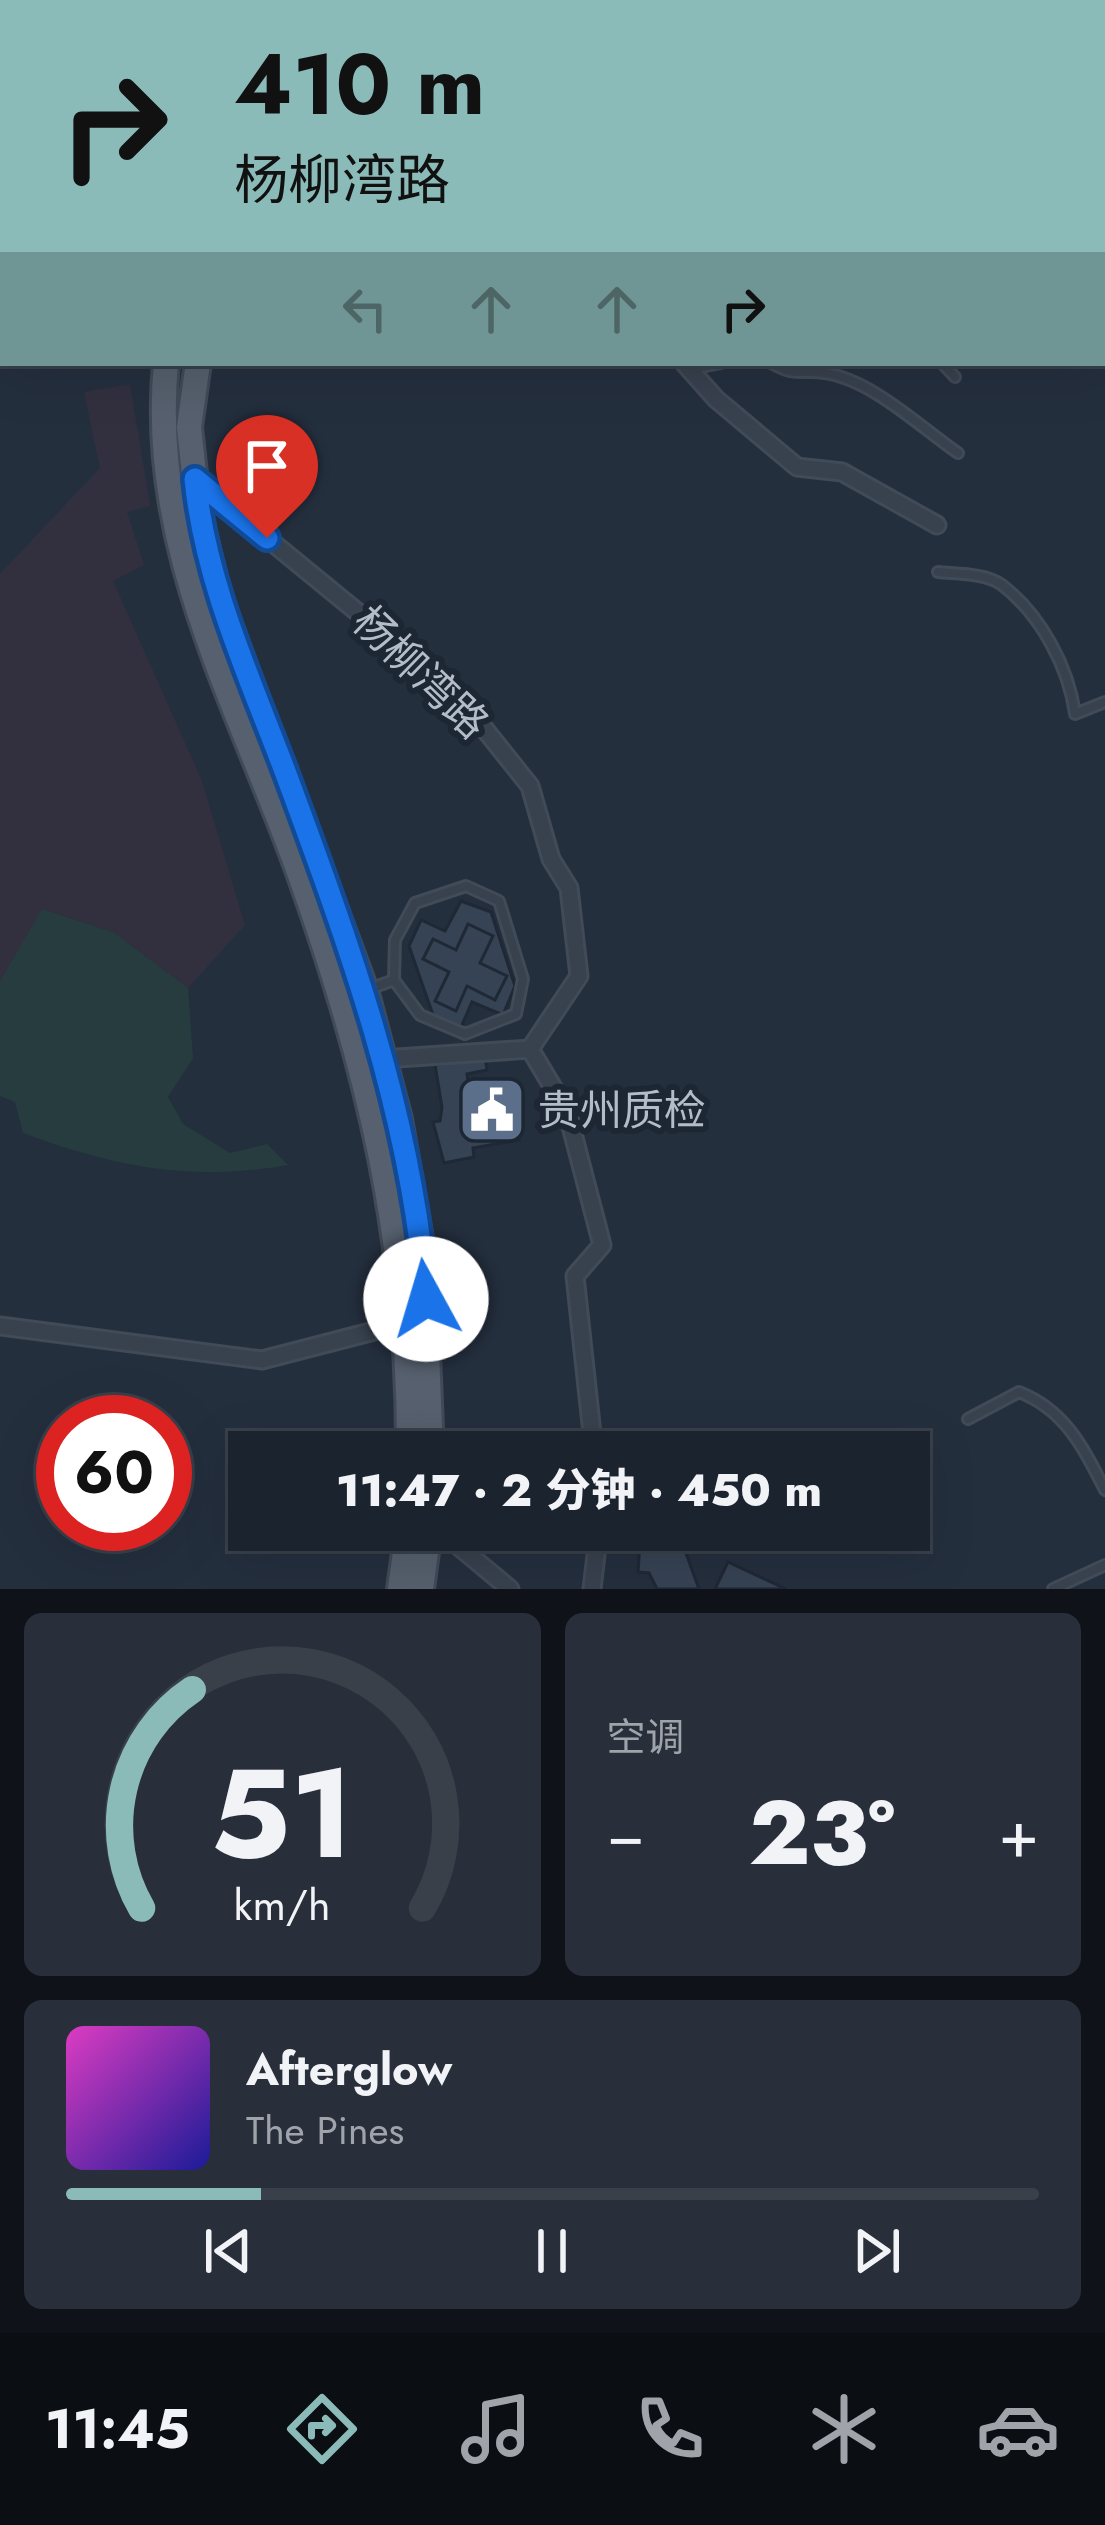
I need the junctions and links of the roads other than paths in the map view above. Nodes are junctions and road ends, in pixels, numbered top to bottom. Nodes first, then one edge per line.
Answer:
1 (166, 366) edge
2 (198, 366) edge
3 (686, 366) edge
4 (777, 366) edge
5 (800, 366) edge
6 (945, 366) edge
7 (795, 376) junction
8 (955, 377) dead end
9 (958, 452) dead end
10 (195, 479) junction
11 (937, 525) dead end
12 (938, 572) dead end
13 (1105, 702) edge
14 (394, 980) junction
15 (365, 990) junction
16 (530, 1049) junction
17 (382, 1059) junction
18 (405, 1323) junction
19 (0, 1326) edge
20 (968, 1419) dead end
21 (408, 1431) edge
22 (430, 1431) edge
23 (592, 1431) edge
24 (1105, 1490) edge
25 (405, 1551) edge
26 (426, 1551) edge
27 (464, 1551) edge
28 (597, 1551) edge
29 (1105, 1565) edge
30 (400, 1589) edge
31 (421, 1589) edge
32 (510, 1589) edge
33 (592, 1589) edge
34 (1052, 1589) edge

1 - 18 main road
2 - 10 main road
3 - 11 street
4 - 7 lane
5 - 7 lane
6 - 8 lane
7 - 9 lane
10 - 15 main road
10 - 16 street, 杨柳湾路
12 - 13 lane
14 - 14 lane
14 - 15 lane
15 - 17 main road
16 - 17 street
16 - 23 street
17 - 22 main road
18 - 19 street
18 - 21 main road
20 - 24 lane
25 - 30 main road
26 - 31 main road
27 - 32 street
28 - 33 street
29 - 34 lane

